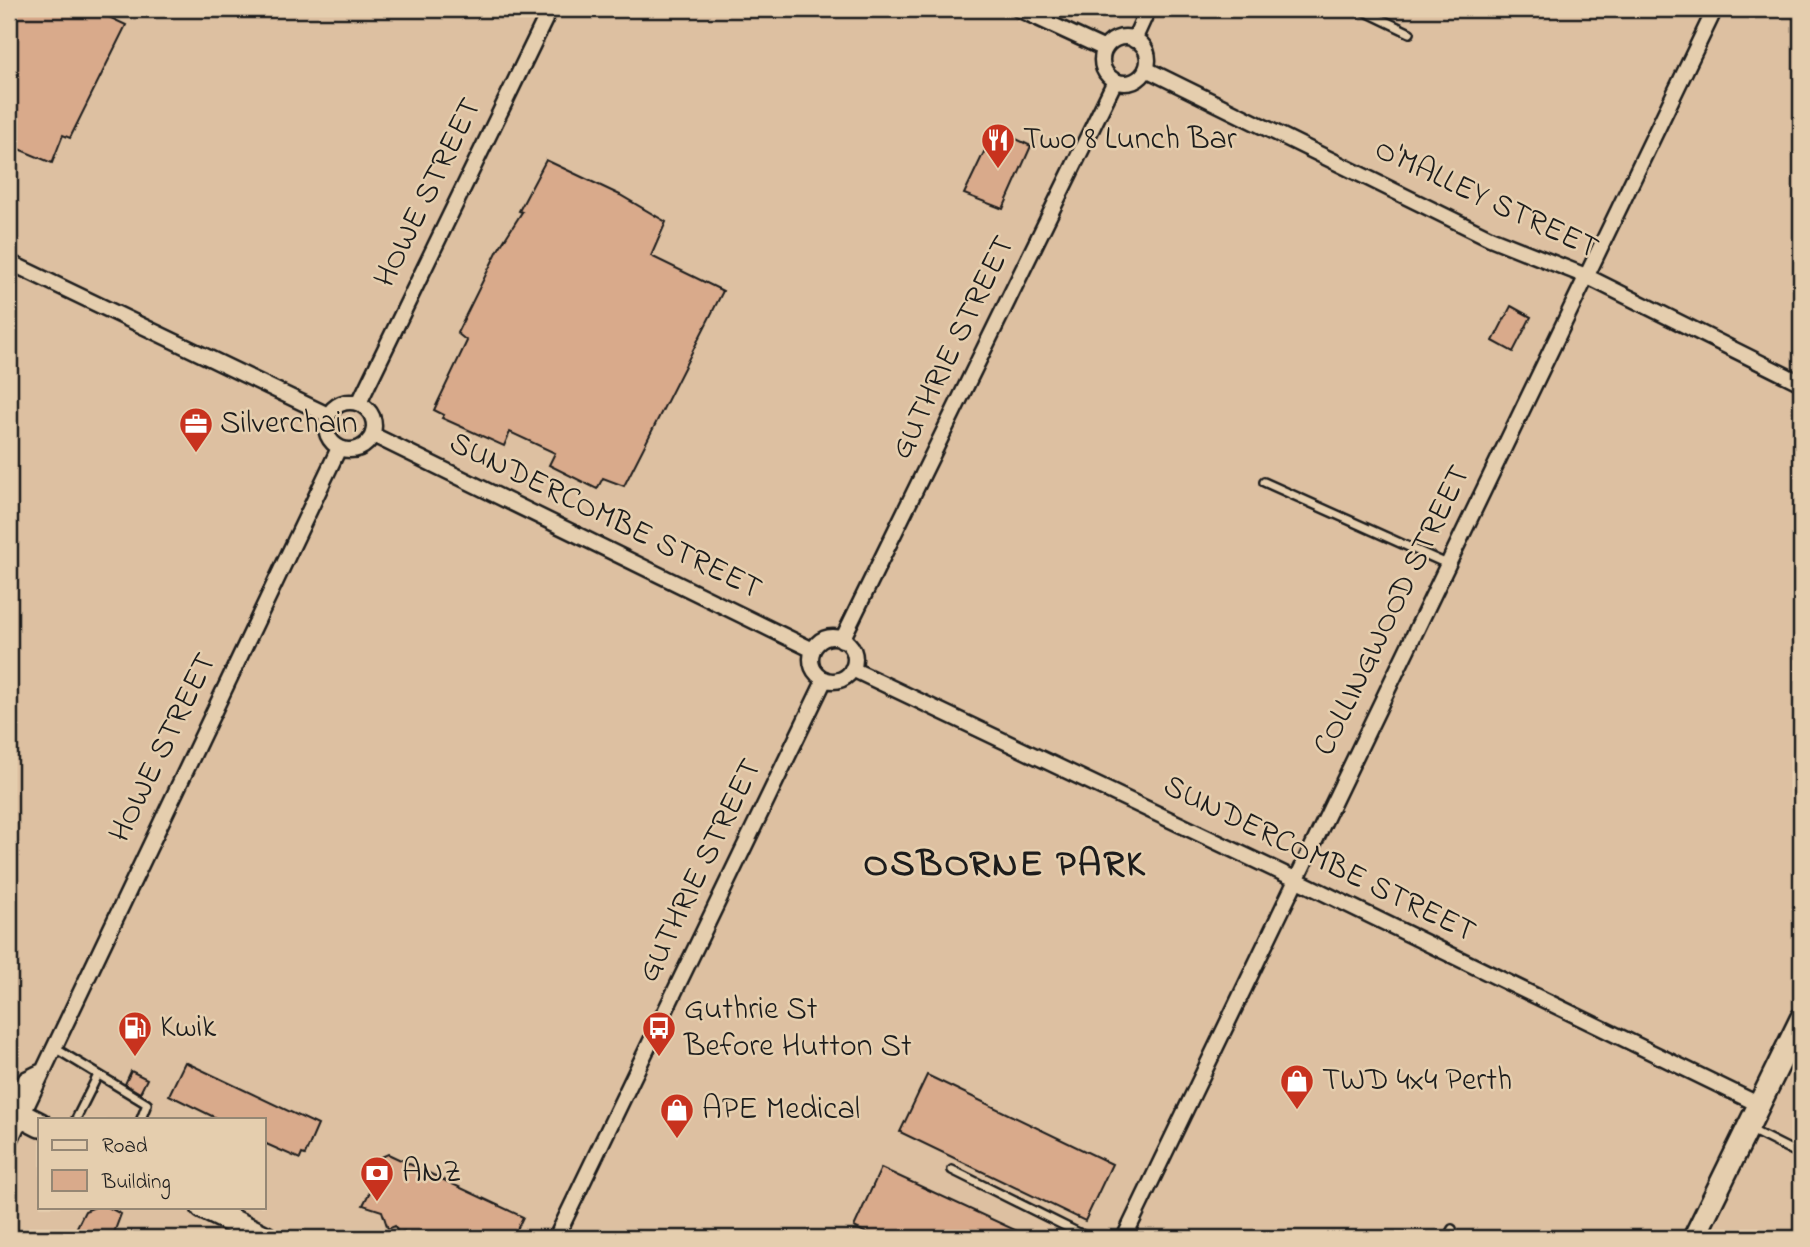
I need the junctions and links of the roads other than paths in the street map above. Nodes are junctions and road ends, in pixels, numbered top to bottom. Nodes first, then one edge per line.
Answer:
1 (550, 9) edge
2 (1018, 9) edge
3 (1148, 9) edge
4 (1360, 9) edge
5 (1715, 9) edge
6 (1410, 33) dead end
7 (1135, 40) junction
8 (1105, 49) junction
9 (1146, 69) junction
10 (1115, 80) junction
11 (9, 262) edge
12 (1586, 276) junction
13 (1801, 383) edge
14 (359, 402) junction
15 (328, 415) junction
16 (373, 435) junction
17 (339, 448) junction
18 (1264, 482) dead end
19 (1447, 564) junction
20 (842, 640) junction
21 (813, 650) junction
22 (852, 670) junction
23 (825, 679) junction
24 (1295, 878) junction
25 (1801, 1019) edge
26 (52, 1047) junction
27 (98, 1075) junction
28 (1760, 1105) junction
29 (18, 1114) edge
30 (76, 1118) edge
31 (141, 1118) edge
32 (1748, 1128) junction
33 (9, 1143) edge
34 (1801, 1156) edge
35 (952, 1170) dead end
36 (205, 1208) edge
37 (1452, 1229) dead end
38 (262, 1237) edge
39 (556, 1238) edge
40 (1089, 1238) edge
41 (1124, 1238) edge
42 (1447, 1238) edge
43 (1694, 1238) edge

1 - 14 street, HOWE STREET
2 - 8 street
3 - 7 street
4 - 6 lane
5 - 12 street, COLLINGWOOD STREET
7 - 8 street
7 - 9 street
8 - 10 street
9 - 10 street
9 - 12 street, O'MALLEY STREET
10 - 20 street, GUTHRIE STREET
11 - 15 street
12 - 13 street, O'MALLEY STREET
12 - 19 street, COLLINGWOOD STREET
14 - 15 street
14 - 16 street
15 - 17 street
16 - 17 street
16 - 21 street, SUNDERCOMBE STREET
17 - 26 street, HOWE STREET
18 - 19 lane
19 - 24 street, COLLINGWOOD STREET
20 - 21 street
20 - 22 street
21 - 23 street
22 - 23 street
22 - 24 street, SUNDERCOMBE STREET
23 - 39 street, GUTHRIE STREET
24 - 28 street, SUNDERCOMBE STREET
24 - 41 street, COLLINGWOOD STREET
25 - 28 main road
26 - 27 lane
26 - 29 street, HOWE STREET
27 - 30 lane
27 - 31 lane
28 - 32 main road
29 - 33 street, HOWE STREET
32 - 34 lane
32 - 43 main road
35 - 40 lane
36 - 38 main road
37 - 42 lane

